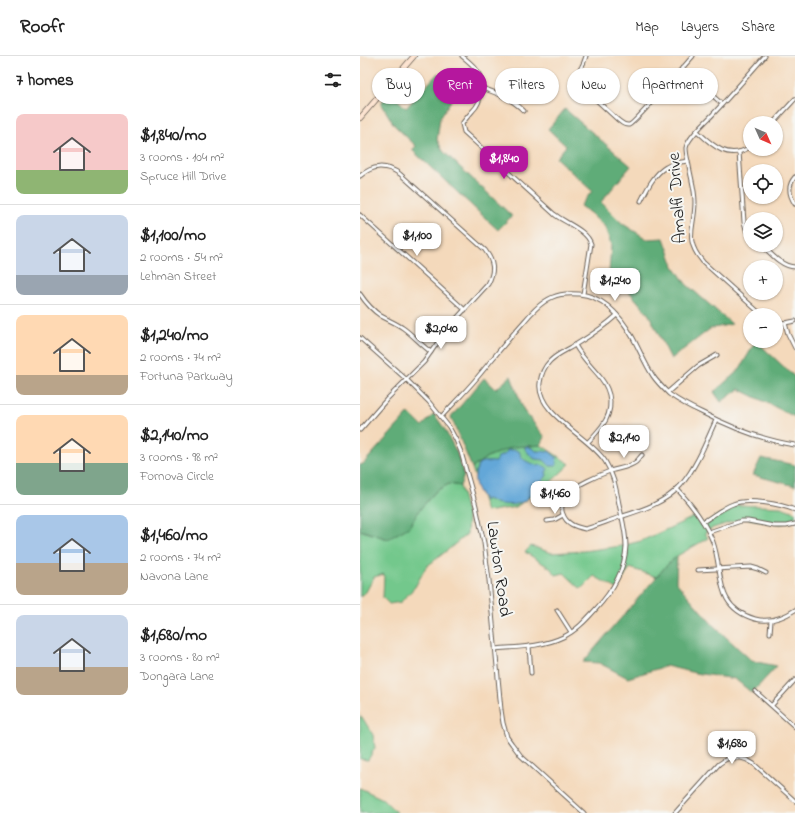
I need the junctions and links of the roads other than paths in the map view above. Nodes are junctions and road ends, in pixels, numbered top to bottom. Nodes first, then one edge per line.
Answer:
1 (414, 56) edge
2 (462, 56) edge
3 (586, 56) edge
4 (693, 56) edge
5 (765, 56) edge
6 (474, 68) edge
7 (682, 68) edge
8 (487, 90) edge
9 (795, 99) edge
10 (718, 100) edge
11 (478, 104) edge
12 (649, 104) edge
13 (722, 104) junction
14 (524, 111) dead end
15 (780, 116) edge
16 (360, 118) edge
17 (697, 131) junction
18 (743, 151) edge
19 (739, 152) junction
20 (688, 161) junction
21 (360, 176) edge
22 (795, 177) edge
23 (641, 201) dead end
24 (795, 204) edge
25 (743, 212) edge
26 (360, 216) edge
27 (770, 252) edge
28 (795, 268) edge
29 (360, 294) edge
30 (583, 294) junction
31 (754, 308) edge
32 (465, 310) junction
33 (617, 315) junction
34 (795, 321) edge
35 (785, 323) joint
36 (360, 338) edge
37 (575, 345) junction
38 (795, 348) edge
39 (431, 352) junction
40 (717, 355) dead end
41 (407, 380) junction
42 (668, 392) junction
43 (441, 417) junction
44 (716, 420) junction
45 (360, 430) edge
46 (588, 442) junction
47 (795, 445) edge
48 (642, 455) dead end
49 (611, 470) junction
50 (677, 489) junction
51 (795, 510) edge
52 (563, 515) junction
53 (622, 516) junction
54 (547, 521) dead end
55 (703, 522) junction
56 (795, 524) edge
57 (709, 532) junction
58 (718, 569) junction
59 (698, 570) dead end
60 (766, 573) dead end
61 (557, 610) dead end
62 (795, 610) edge
63 (770, 621) junction
64 (571, 632) junction
65 (770, 633) dead end
66 (529, 646) junction
67 (495, 649) junction
68 (531, 673) dead end
69 (795, 680) edge
70 (755, 691) dead end
71 (772, 705) junction
72 (795, 727) edge
73 (795, 801) edge
74 (584, 813) edge
75 (675, 813) edge

1 - 16 street
2 - 6 street
3 - 12 street
4 - 7 street
5 - 13 street, Amalfi Drive
8 - 14 street
9 - 15 street
10 - 13 street
11 - 30 street
13 - 17 street, Amalfi Drive
17 - 19 street
17 - 20 street, Amalfi Drive
18 - 19 street
19 - 25 street
20 - 23 street
20 - 31 street, Amalfi Drive
21 - 32 street
22 - 24 street
26 - 32 street
27 - 28 street
29 - 39 street
30 - 33 street
30 - 43 street
32 - 39 street
33 - 37 street
33 - 42 street
34 - 35 street
35 - 38 street
36 - 41 street, Lawton Road
37 - 46 street
37 - 46 street
39 - 41 street
40 - 42 street
41 - 43 street, Lawton Road
41 - 45 street
42 - 44 street
43 - 67 street, Lawton Road
44 - 47 street
44 - 50 street
46 - 49 street
48 - 49 street
49 - 52 street
49 - 53 street
50 - 53 street
50 - 55 street
51 - 55 street
52 - 53 street
52 - 54 street
53 - 64 street
55 - 57 street
56 - 57 street
57 - 58 street
58 - 59 street
58 - 60 street
58 - 63 street
61 - 64 street
62 - 63 street
63 - 65 street
64 - 66 street
66 - 67 street
66 - 68 street
67 - 74 street, Lawton Road
69 - 71 street
70 - 71 street
71 - 72 street
73 - 75 street

